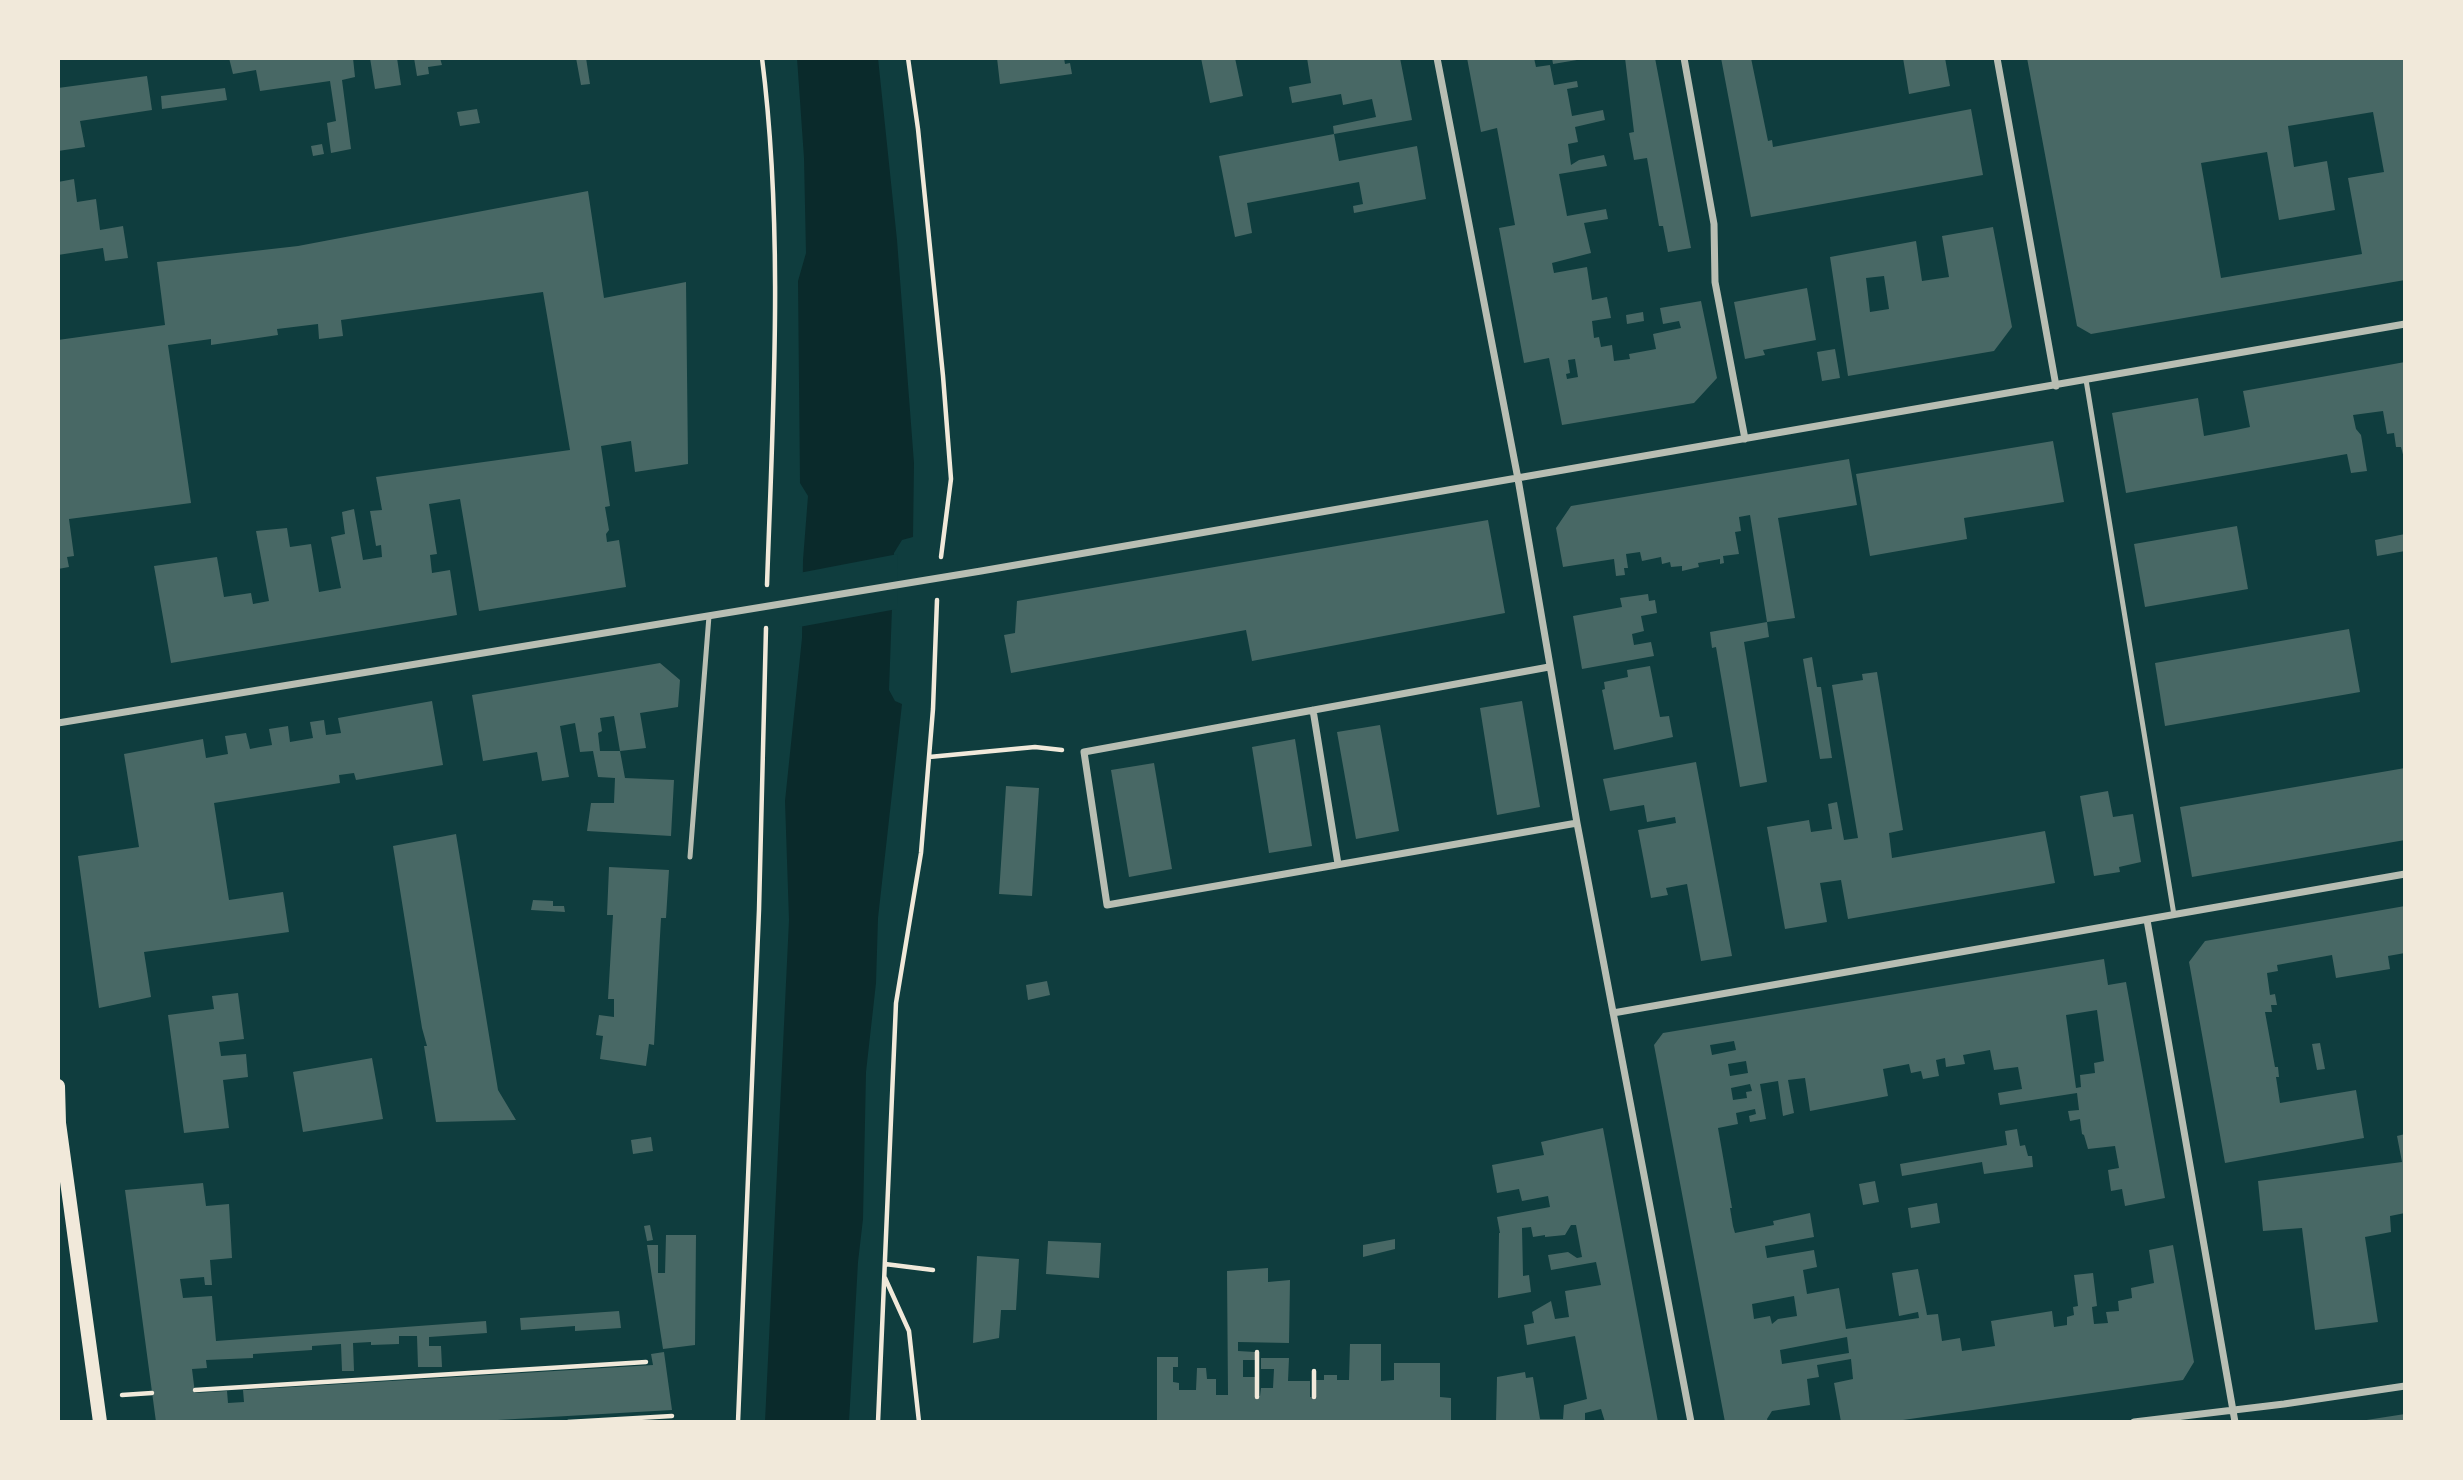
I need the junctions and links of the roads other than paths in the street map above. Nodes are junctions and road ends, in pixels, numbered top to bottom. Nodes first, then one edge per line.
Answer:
1 (1437, 58) edge
2 (1684, 58) edge
3 (1997, 58) edge
4 (2405, 324) edge
5 (2086, 380) junction
6 (2056, 386) junction
7 (1745, 439) junction
8 (1518, 479) junction
9 (709, 615) junction
10 (1549, 667) junction
11 (1313, 710) junction
12 (58, 723) edge
13 (1577, 822) junction
14 (690, 857) dead end
15 (1338, 864) junction
16 (2405, 874) edge
17 (2174, 915) junction
18 (2147, 920) junction
19 (1613, 1013) junction
20 (58, 1086) edge
21 (58, 1121) edge
22 (2405, 1386) edge
23 (2233, 1410) junction
24 (100, 1422) edge
25 (1691, 1422) edge
26 (2134, 1422) edge
27 (2235, 1422) edge

1 - 8 street
2 - 7 street
3 - 6 street
4 - 5 street
5 - 6 street
5 - 17 lane
6 - 7 street
7 - 8 street
8 - 9 street
8 - 10 street
9 - 12 street
9 - 14 lane
10 - 11 street
10 - 13 street
11 - 15 street
11 - 15 street
13 - 15 street
13 - 19 street
16 - 17 street
17 - 18 street
18 - 19 street
18 - 23 street
19 - 25 street
20 - 21 main road
21 - 24 main road
22 - 23 street
23 - 26 street
23 - 27 street

